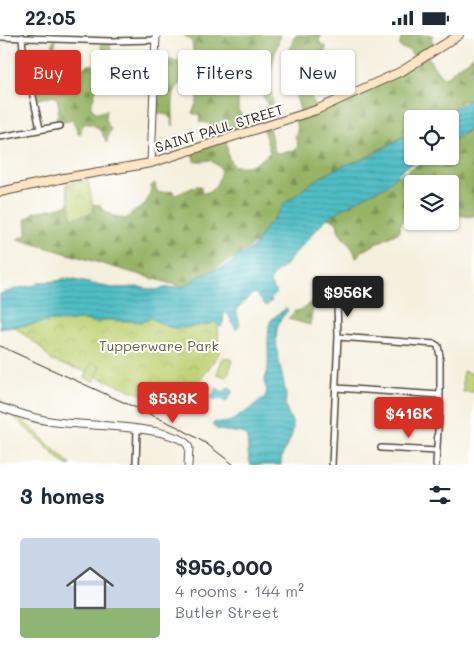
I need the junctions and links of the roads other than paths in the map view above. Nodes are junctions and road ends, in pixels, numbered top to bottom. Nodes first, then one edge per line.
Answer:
1 (459, 35) edge
2 (0, 37) edge
3 (22, 37) junction
4 (156, 37) edge
5 (60, 125) dead end
6 (40, 129) junction
7 (0, 137) edge
8 (151, 163) junction
9 (0, 192) edge
10 (338, 300) dead end
11 (338, 337) junction
12 (336, 388) junction
13 (440, 395) junction
14 (0, 407) edge
15 (137, 429) junction
16 (381, 448) dead end
17 (436, 451) junction
18 (136, 465) edge
19 (188, 465) edge
20 (332, 465) edge
21 (436, 465) edge

1 - 8 main road, SAINT PAUL STREET
2 - 3 street
3 - 4 street
3 - 6 street
4 - 8 street
5 - 6 street
6 - 7 street
8 - 9 main road, SAINT PAUL STREET
10 - 11 street
11 - 12 street
11 - 13 street
12 - 13 street
12 - 20 street
13 - 17 street
14 - 15 street
15 - 18 street
15 - 19 street
16 - 17 street
17 - 21 street

